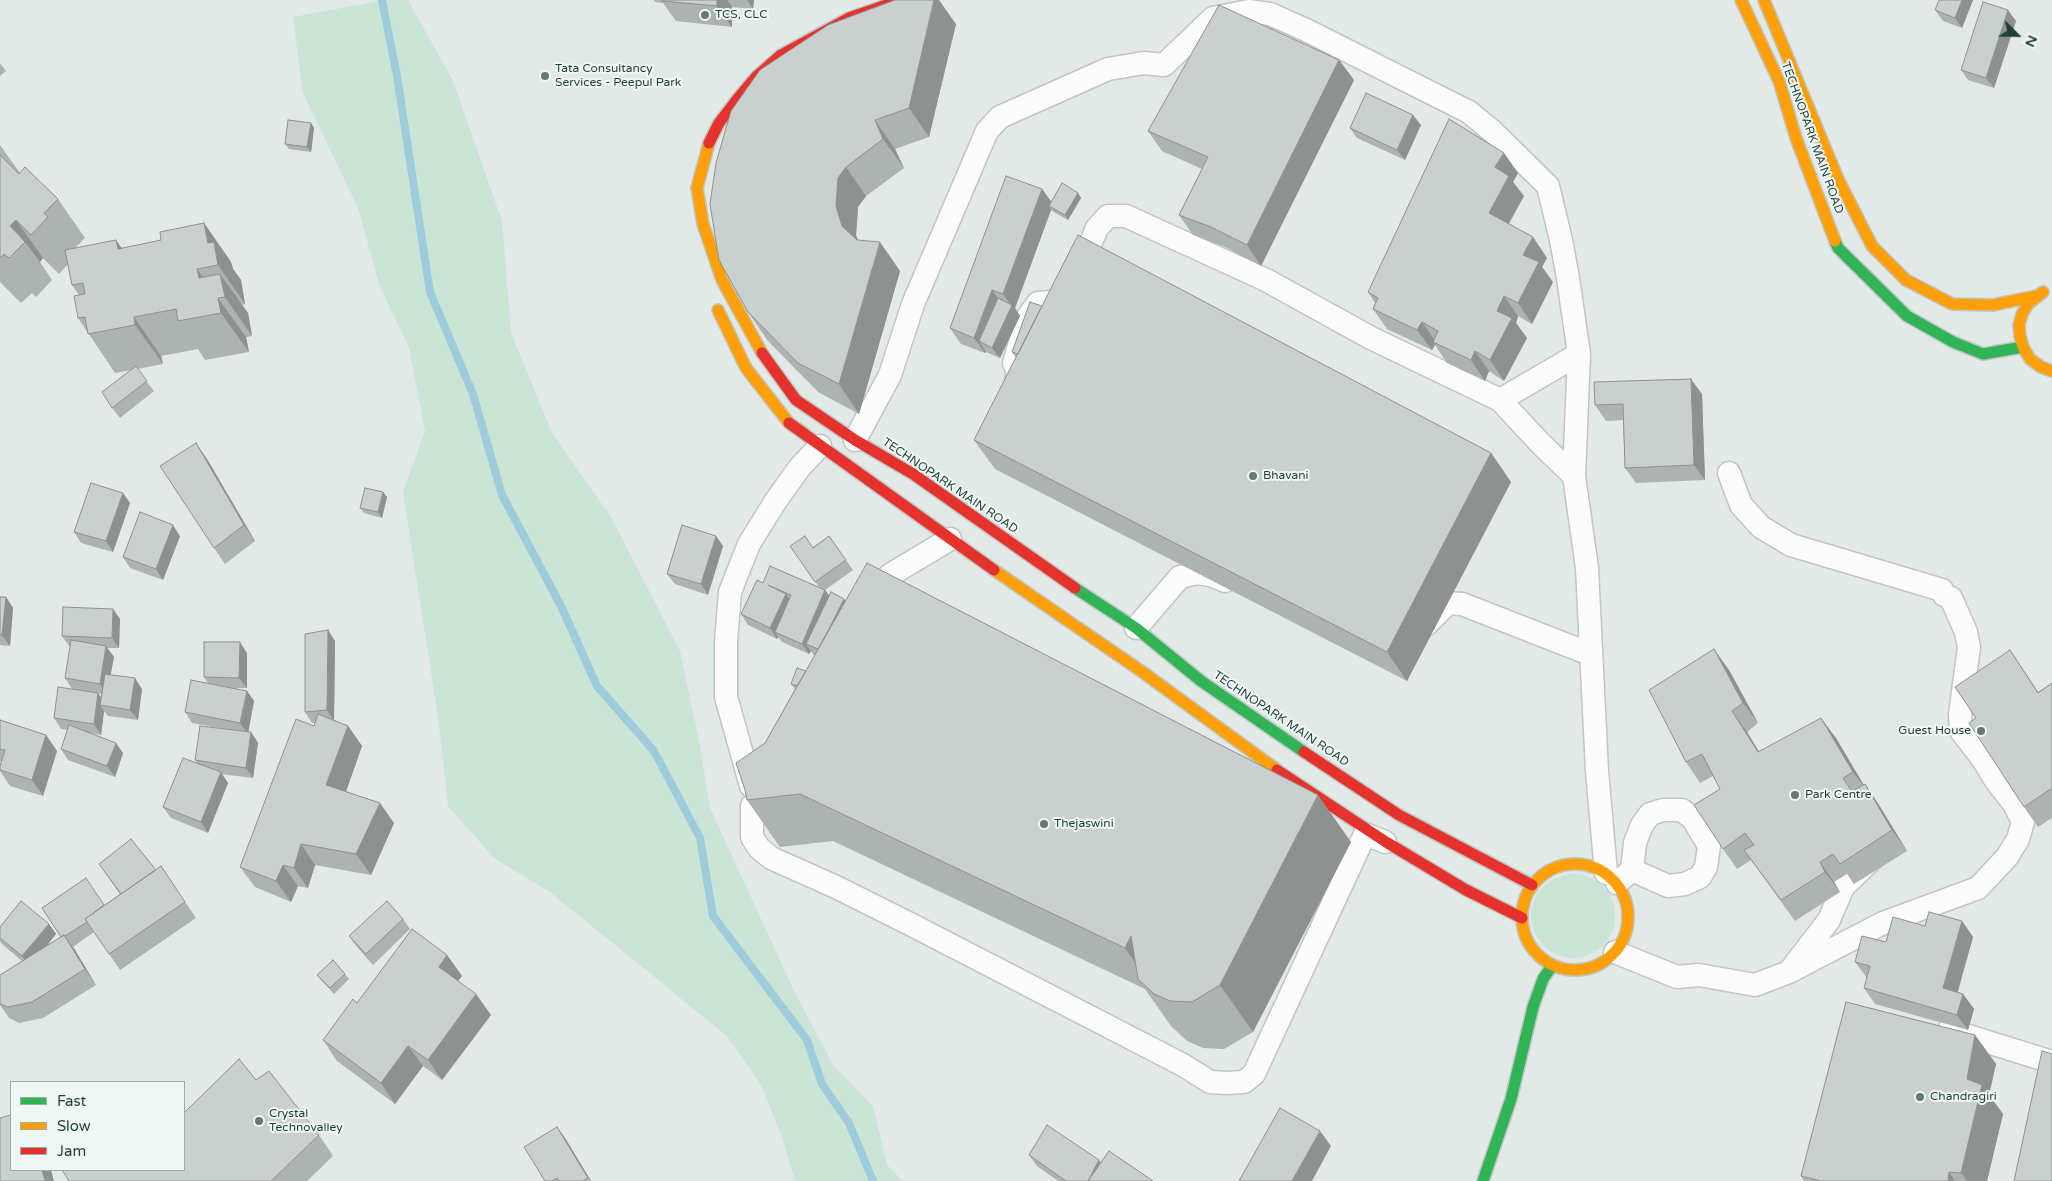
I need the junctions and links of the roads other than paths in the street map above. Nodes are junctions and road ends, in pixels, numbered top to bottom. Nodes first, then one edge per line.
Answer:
1 (901, 0) edge
2 (1741, 0) edge
3 (1764, 0) edge
4 (784, 40) dead end
5 (740, 78) dead end
6 (2052, 291) edge
7 (2036, 296) junction
8 (714, 302) dead end
9 (2023, 347) junction
10 (1578, 354) junction
11 (2052, 371) edge
12 (1500, 400) junction
13 (1013, 402) edge
14 (790, 423) junction
15 (855, 440) junction
16 (820, 446) junction
17 (1729, 473) dead end
18 (1574, 476) junction
19 (950, 539) junction
20 (1248, 591) edge
21 (1028, 592) junction
22 (868, 618) edge
23 (1136, 628) junction
24 (1416, 645) dead end
25 (1590, 654) junction
26 (771, 783) edge
27 (752, 806) junction
28 (1386, 842) junction
29 (1881, 851) edge
30 (1618, 875) junction
31 (1532, 885) junction
32 (1522, 918) junction
33 (1615, 952) junction
34 (1552, 966) junction
35 (1789, 972) junction
36 (1930, 1024) edge
37 (2052, 1062) edge
38 (1483, 1181) edge

1 - 15 street, TECHNOPARK MAIN ROAD
2 - 9 street, TECHNOPARK MAIN ROAD
3 - 7 street, TECHNOPARK MAIN ROAD
4 - 5 street
6 - 7 street, TECHNOPARK MAIN ROAD
7 - 9 street
8 - 14 street
9 - 11 street
10 - 12 street
10 - 15 street
10 - 18 street
12 - 13 street
12 - 18 street
14 - 16 street
14 - 21 street
15 - 23 street, TECHNOPARK MAIN ROAD
16 - 19 street
16 - 27 street
17 - 35 street
18 - 25 street
19 - 21 street
19 - 22 street
20 - 23 street
21 - 28 street
23 - 31 street, TECHNOPARK MAIN ROAD
24 - 25 street
25 - 30 street
26 - 27 street
27 - 28 street
28 - 32 street
29 - 35 street
30 - 31 street
30 - 33 street
31 - 32 street
32 - 34 street
33 - 34 street
33 - 35 street
34 - 38 street
36 - 37 street

